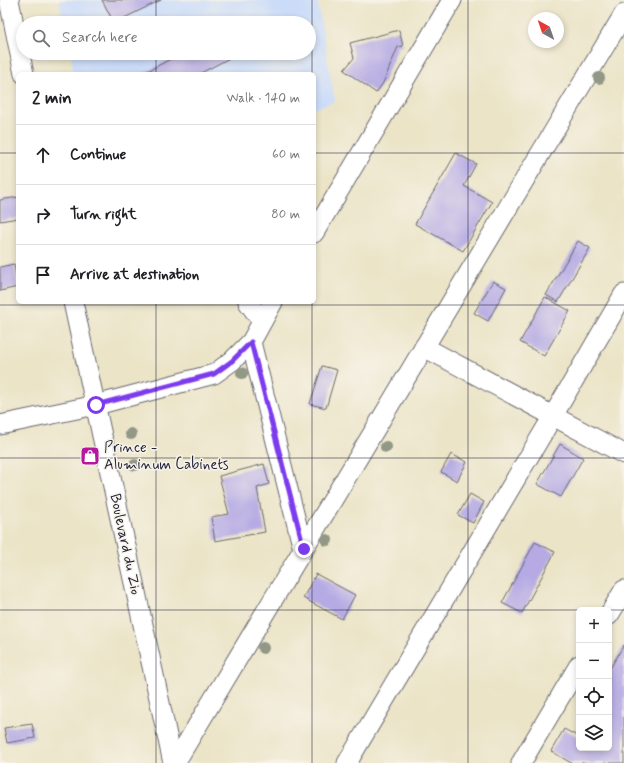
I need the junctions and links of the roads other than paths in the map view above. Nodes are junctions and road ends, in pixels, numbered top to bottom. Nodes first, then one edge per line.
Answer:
1 (9, 0) edge
2 (452, 0) edge
3 (624, 14) edge
4 (16, 35) edge
5 (21, 60) edge
6 (24, 72) edge
7 (316, 230) edge
8 (624, 294) edge
9 (73, 304) edge
10 (249, 304) edge
11 (272, 304) edge
12 (262, 321) junction
13 (251, 342) junction
14 (424, 347) junction
15 (96, 405) junction
16 (553, 416) junction
17 (0, 425) edge
18 (624, 454) edge
19 (304, 549) junction
20 (624, 590) edge
21 (612, 610) edge
22 (576, 670) edge
23 (174, 763) edge
24 (347, 763) edge
25 (521, 763) edge

1 - 4 street
2 - 7 street
3 - 14 street
5 - 6 street
8 - 16 street
9 - 15 street, Boulevard du Zio
10 - 12 street
11 - 12 street
12 - 13 street
13 - 15 street
13 - 19 street
14 - 16 street
14 - 19 street
15 - 17 street
15 - 23 street, Boulevard du Zio
16 - 18 street
16 - 24 street
19 - 23 street
20 - 21 street
22 - 25 street

